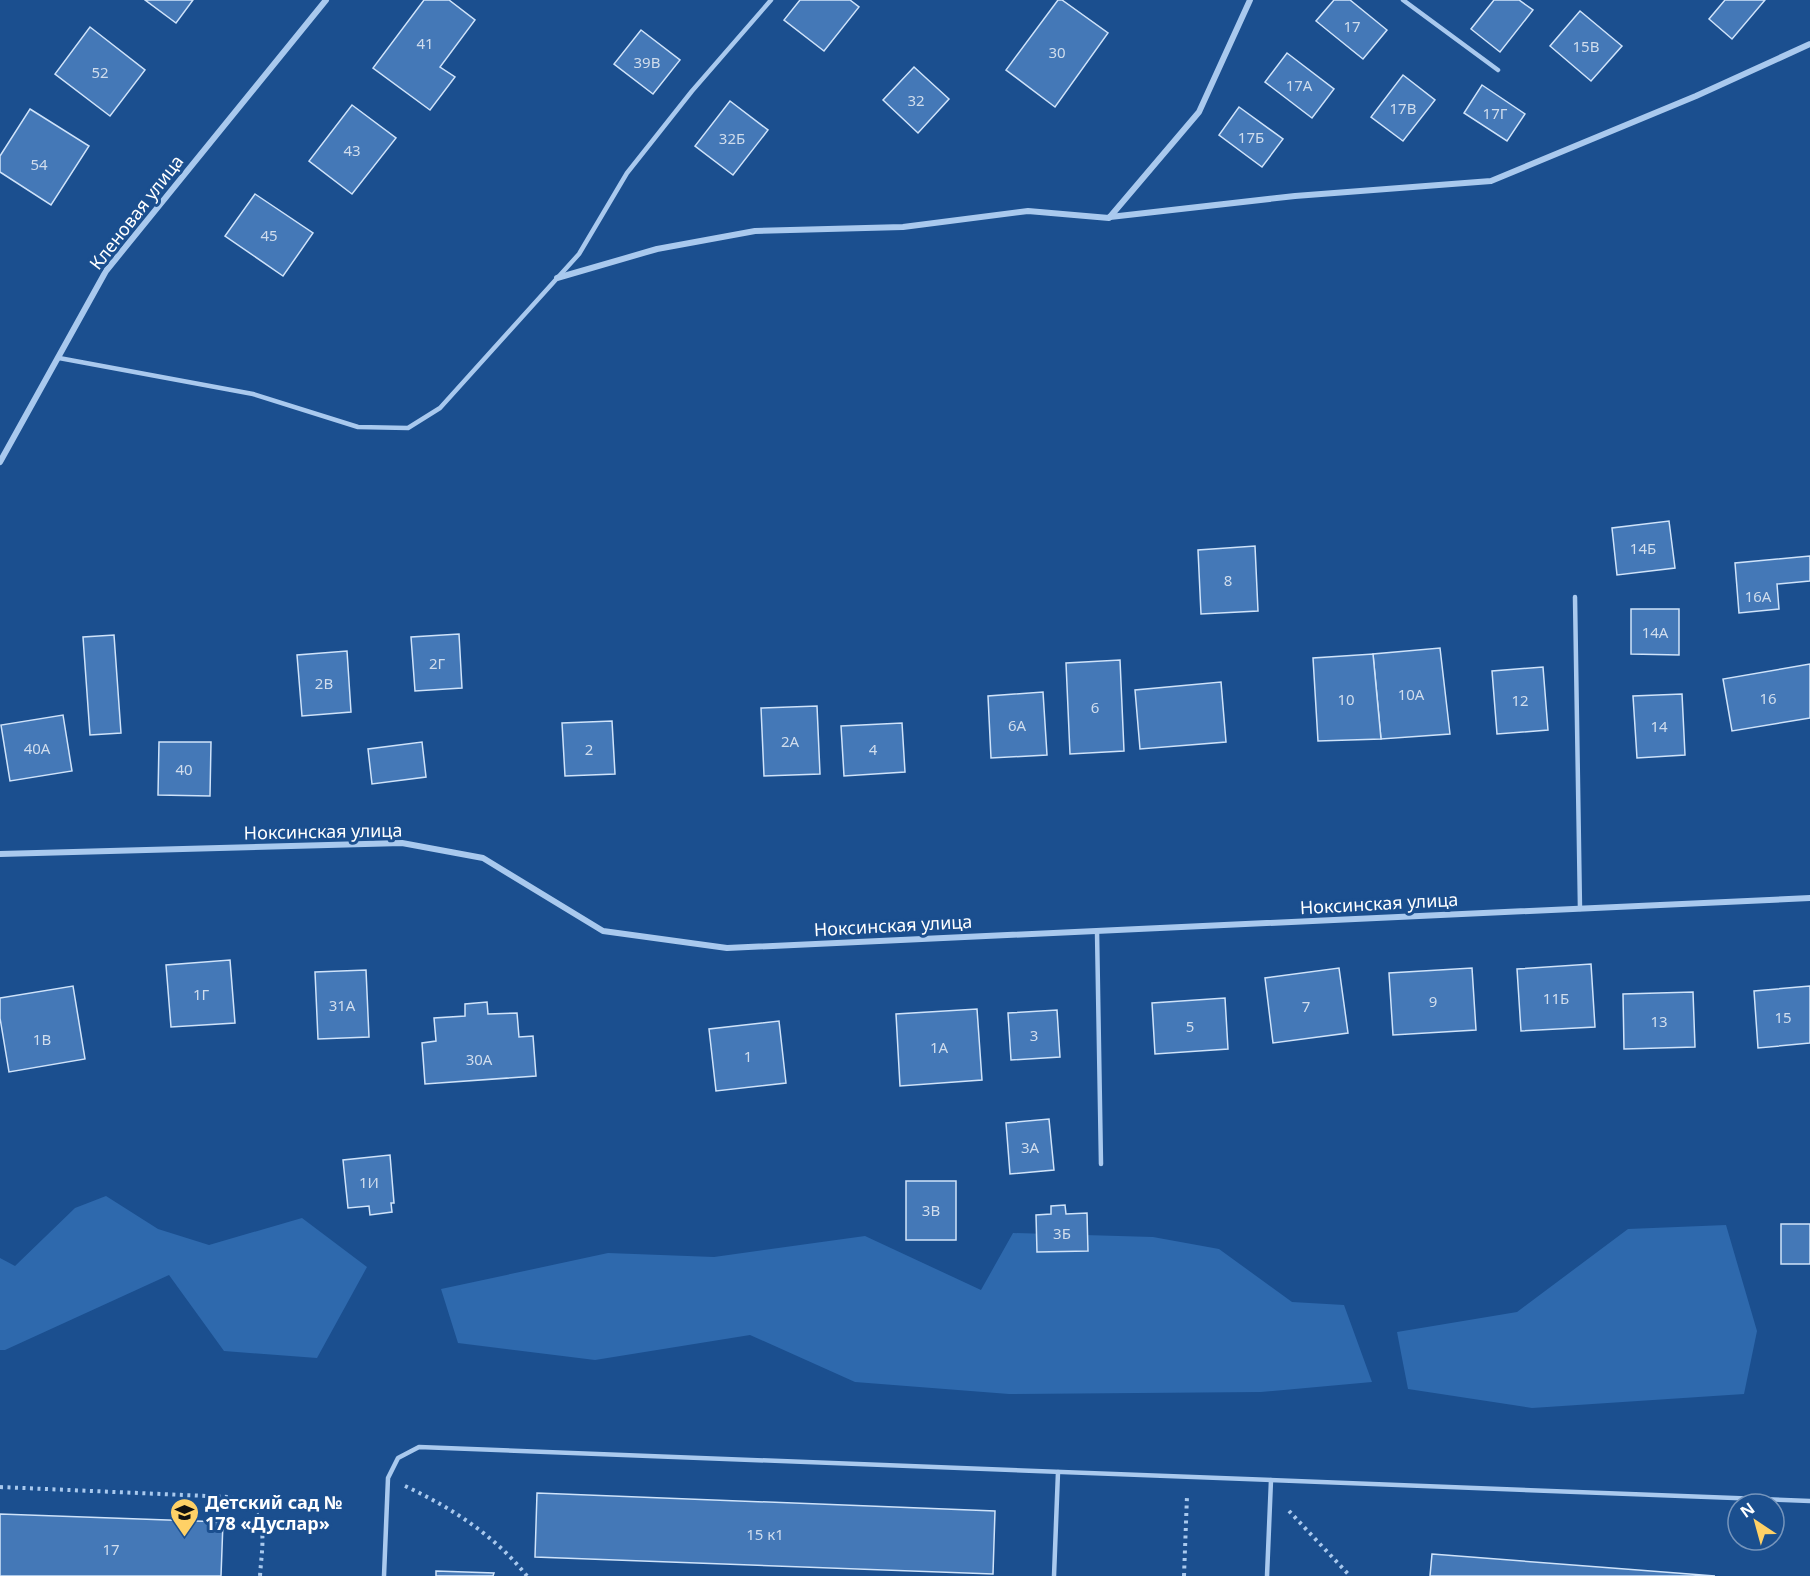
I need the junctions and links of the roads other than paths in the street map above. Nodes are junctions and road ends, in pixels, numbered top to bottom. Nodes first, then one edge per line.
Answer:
1 (326, 0) edge
2 (771, 0) edge
3 (1250, 0) edge
4 (1403, 0) edge
5 (1810, 44) edge
6 (1498, 70) dead end
7 (1109, 218) junction
8 (556, 278) junction
9 (59, 358) junction
10 (0, 462) edge
11 (1575, 597) dead end
12 (0, 854) edge
13 (1810, 898) edge
14 (1580, 909) junction
15 (1097, 931) junction
16 (1101, 1164) dead end
17 (1058, 1472) junction
18 (1271, 1480) junction
19 (1810, 1501) edge
20 (384, 1576) edge
21 (1054, 1576) edge
22 (1267, 1576) edge

1 - 9 street, Кленовая улица
2 - 8 lane
3 - 7 street
4 - 6 lane
5 - 7 street
7 - 8 street
8 - 9 lane
9 - 10 street, Кленовая улица
11 - 14 lane
12 - 15 street, Ноксинская улица
13 - 14 street, Ноксинская улица
14 - 15 street, Ноксинская улица
15 - 16 lane
17 - 18 lane
17 - 20 lane
17 - 21 lane
18 - 19 lane
18 - 22 lane

